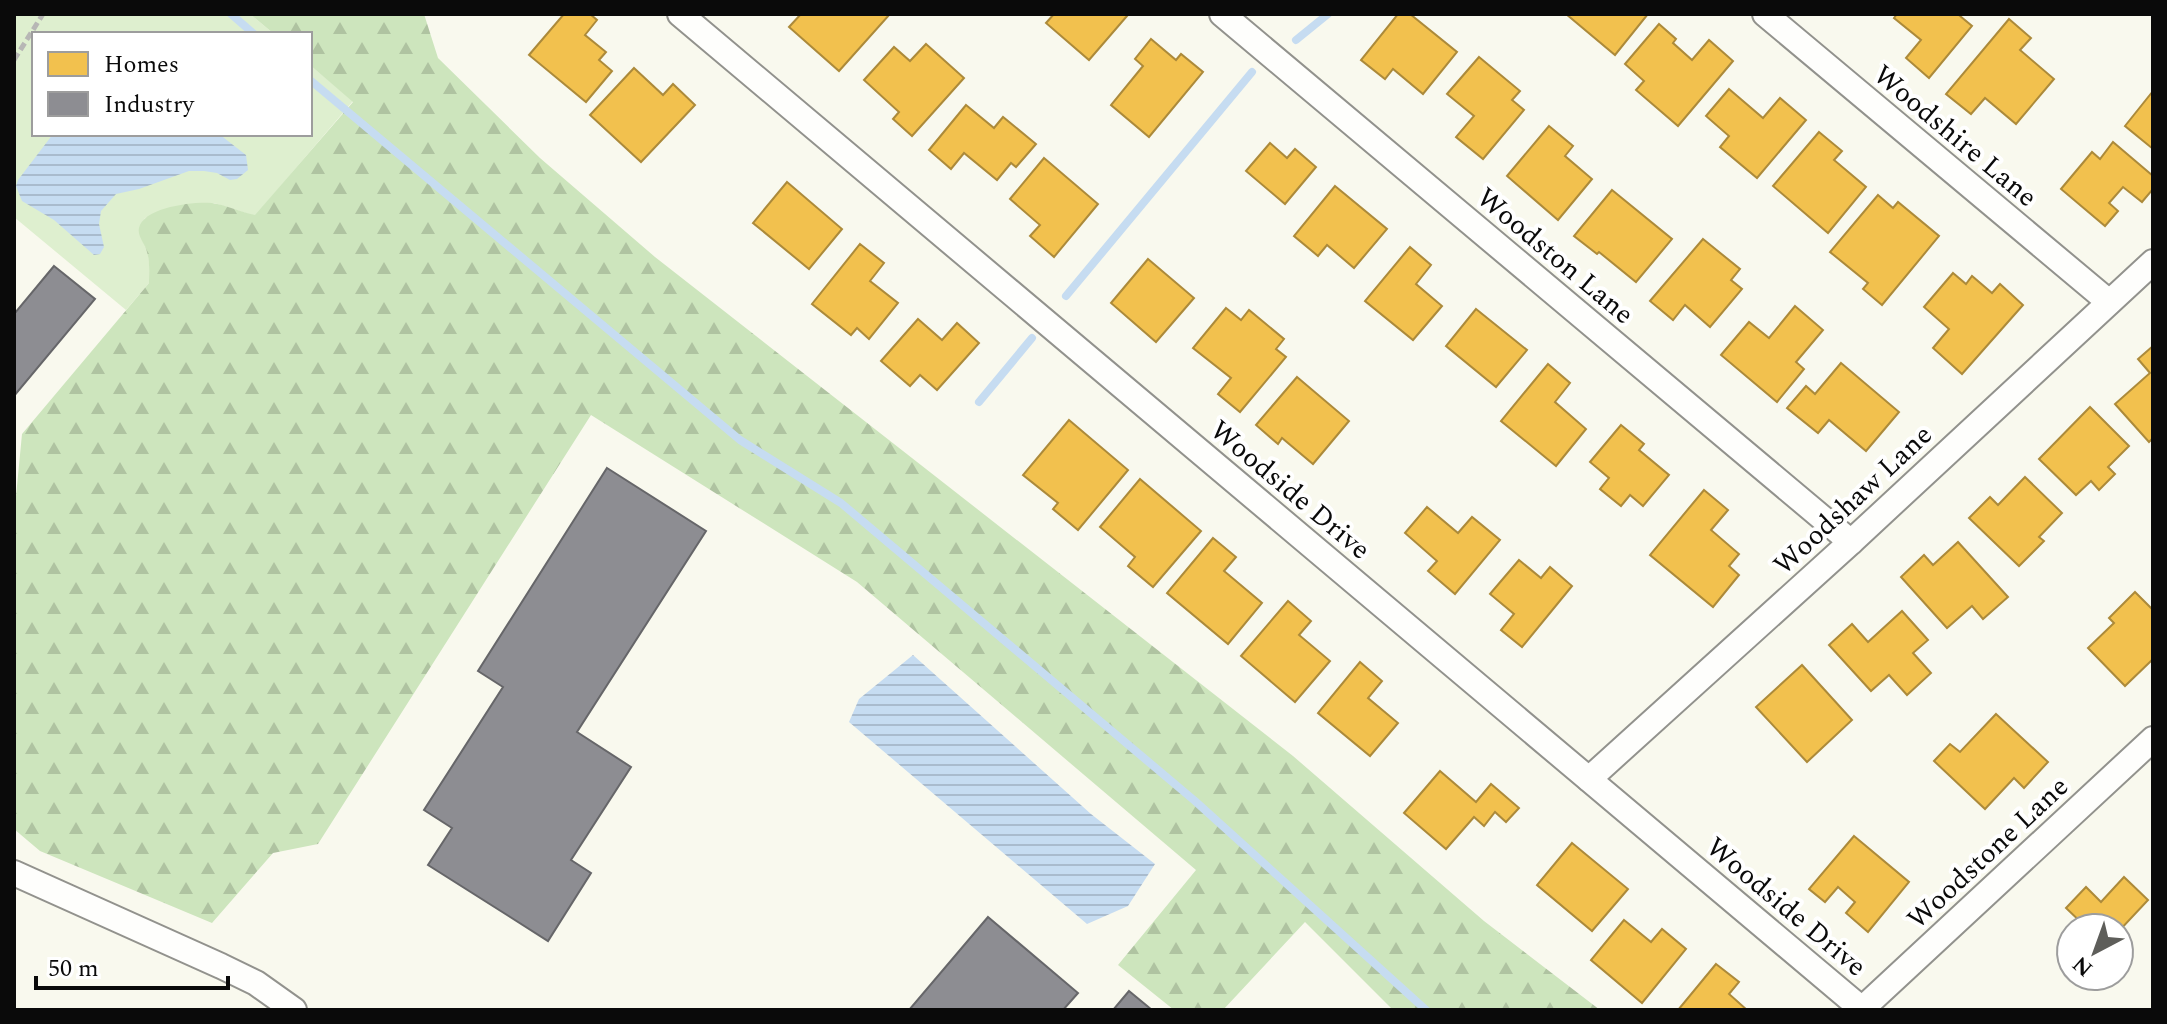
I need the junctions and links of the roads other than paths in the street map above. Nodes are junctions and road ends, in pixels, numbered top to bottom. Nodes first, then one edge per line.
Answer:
1 (680, 14) edge
2 (1222, 14) edge
3 (1765, 14) edge
4 (2153, 262) edge
5 (2109, 302) junction
6 (1851, 542) junction
7 (2153, 739) edge
8 (1589, 779) junction
9 (14, 863) edge
10 (23, 876) edge
11 (1862, 1009) edge
12 (294, 1010) edge

1 - 8 street, Woodside Drive
2 - 6 street, Woodston Lane
3 - 5 street, Woodshire Lane
4 - 5 street, Woodshaw Lane
5 - 6 street, Woodshaw Lane
6 - 8 street, Woodshaw Lane
7 - 11 street, Woodstone Lane
8 - 11 street, Woodside Drive
9 - 10 street
10 - 12 street

